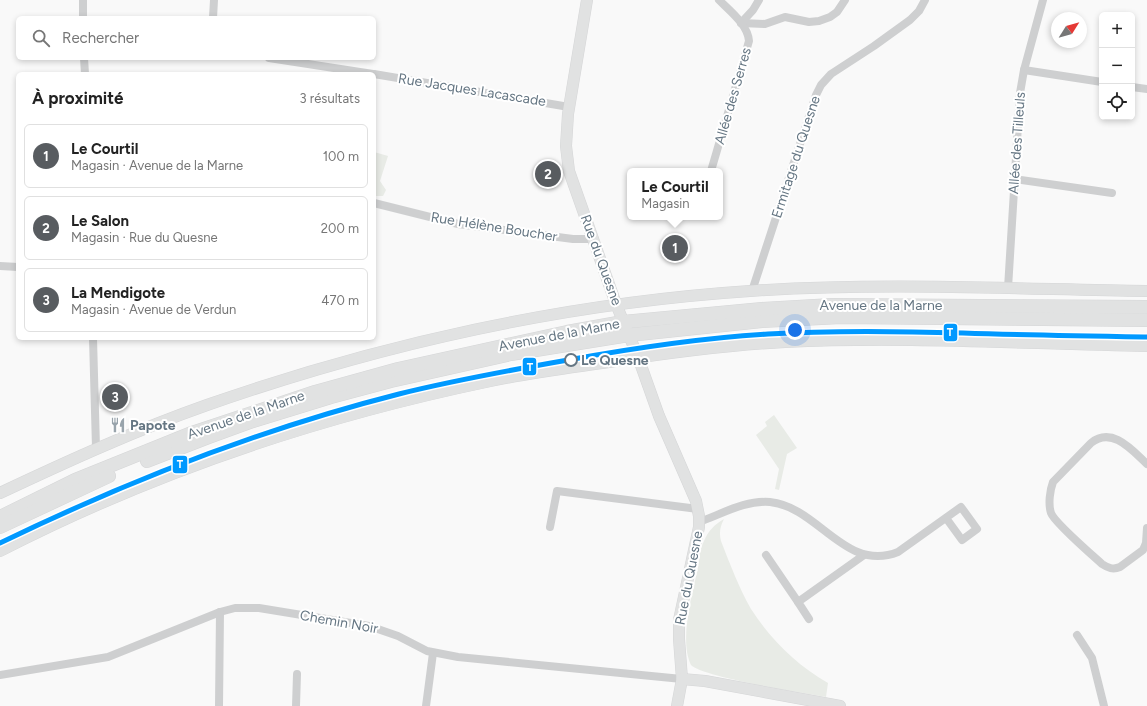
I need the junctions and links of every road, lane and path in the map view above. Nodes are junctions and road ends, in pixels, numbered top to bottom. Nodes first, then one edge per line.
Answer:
1 (83, 0) edge
2 (214, 0) edge
3 (587, 0) edge
4 (719, 0) edge
5 (759, 0) edge
6 (845, 0) edge
7 (925, 0) edge
8 (1043, 0) edge
9 (83, 16) edge
10 (213, 16) edge
11 (741, 23) junction
12 (84, 60) edge
13 (280, 60) edge
14 (329, 70) edge
15 (1024, 70) junction
16 (85, 72) edge
17 (351, 72) edge
18 (376, 75) edge
19 (1099, 82) edge
20 (1135, 87) edge
21 (1147, 89) edge
22 (569, 107) junction
23 (712, 168) edge
24 (1014, 179) junction
25 (1112, 193) dead end
26 (376, 203) edge
27 (593, 239) junction
28 (0, 266) edge
29 (16, 267) edge
30 (1008, 288) junction
31 (752, 291) junction
32 (1147, 291) edge
33 (616, 304) junction
34 (1147, 307) edge
35 (1147, 320) edge
36 (623, 322) junction
37 (629, 335) junction
38 (93, 340) edge
39 (1147, 346) edge
40 (638, 357) junction
41 (96, 448) junction
42 (1147, 464) edge
43 (0, 493) edge
44 (698, 509) junction
45 (0, 517) edge
46 (946, 518) dead end
47 (699, 522) junction
48 (0, 527) edge
49 (550, 527) dead end
50 (1147, 528) edge
51 (0, 552) edge
52 (766, 555) dead end
53 (864, 555) junction
54 (798, 602) junction
55 (220, 612) junction
56 (809, 619) dead end
57 (1077, 635) dead end
58 (433, 653) junction
59 (297, 674) dead end
60 (0, 675) edge
61 (682, 679) junction
62 (219, 706) edge
63 (296, 706) edge
64 (426, 706) edge
65 (677, 706) edge
66 (840, 706) edge
67 (1104, 706) edge

1 - 9 street
2 - 10 street
3 - 22 street, Rue du Quesne
4 - 11 street, Allée des Serres
5 - 11 street
6 - 11 street
7 - 31 street, Ermitage du Quesne
8 - 15 street, Allée des Tilleuls
11 - 23 street, Allée des Serres
12 - 16 street
13 - 14 street, Rue Jacques Lacascade
14 - 17 street, Rue Jacques Lacascade
15 - 19 street
15 - 24 street, Allée des Tilleuls
18 - 22 street, Rue Jacques Lacascade
20 - 21 street
22 - 27 street, Rue du Quesne
24 - 25 street
24 - 30 street, Allée des Tilleuls
26 - 27 street, Rue Hélène Boucher
27 - 33 street, Rue du Quesne
28 - 29 street
30 - 31 street, Avenue de la Marne
30 - 32 street, Avenue de la Marne
31 - 33 street, Avenue de la Marne
33 - 36 street, Rue du Quesne
33 - 41 street, Avenue de la Marne
34 - 36 main road, Avenue de la Marne
35 - 37 main road, Avenue de la Marne
36 - 37 street, Rue du Quesne
36 - 45 main road, Avenue de la Marne
37 - 40 street, Rue du Quesne
37 - 48 main road, Avenue de la Marne
38 - 41 street
39 - 40 street
40 - 44 street, Rue du Quesne
40 - 51 street
41 - 43 street, Avenue de la Marne
42 - 50 street
44 - 47 street, Rue du Quesne
44 - 49 street
46 - 53 street
47 - 53 street
47 - 61 street, Rue du Quesne
52 - 54 street
53 - 54 street
54 - 56 street
55 - 58 street, Chemin Noir
55 - 60 street, Chemin Noir
55 - 62 street
57 - 67 street
58 - 61 street, Chemin Noir
58 - 64 street
59 - 63 street
61 - 65 street, Rue du Quesne
61 - 66 street

